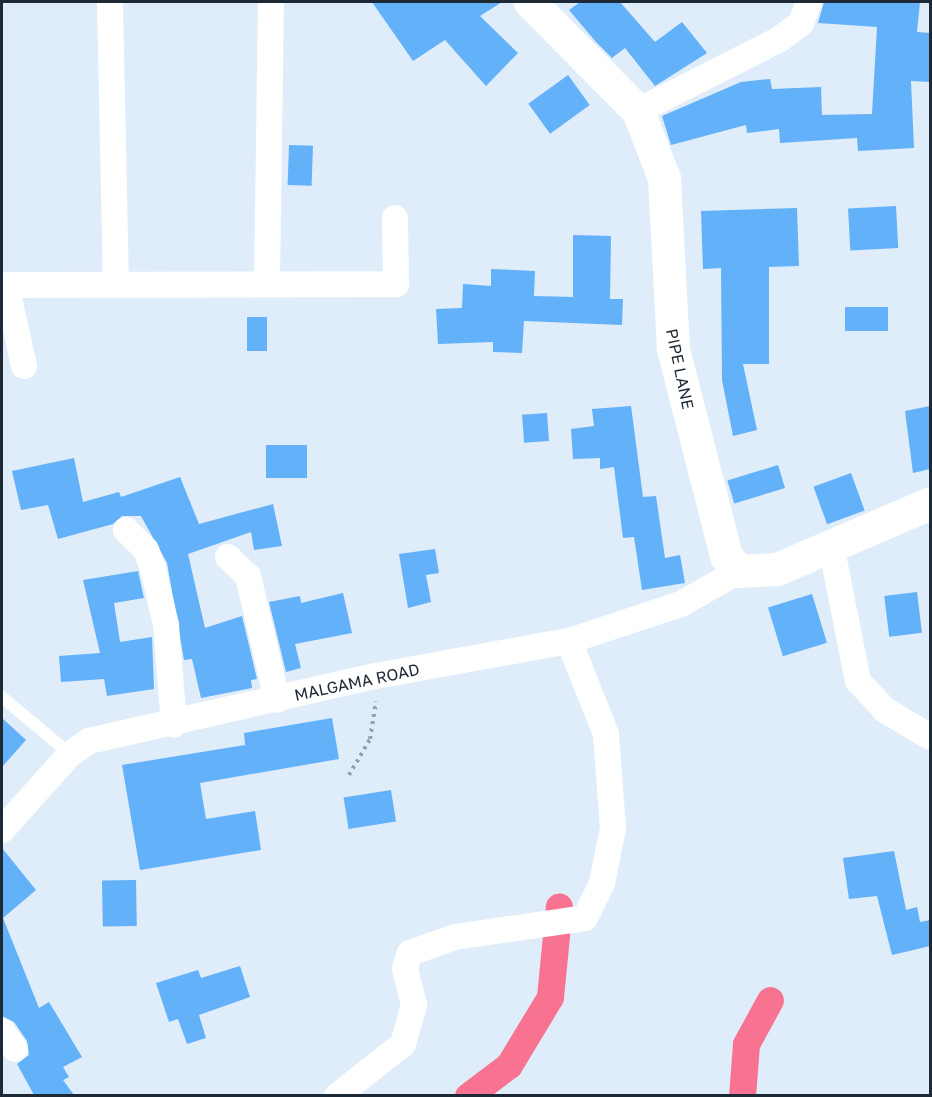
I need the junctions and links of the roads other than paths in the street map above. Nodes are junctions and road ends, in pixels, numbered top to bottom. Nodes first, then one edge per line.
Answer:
1 (110, 2) edge
2 (271, 2) edge
3 (530, 2) edge
4 (809, 2) edge
5 (638, 111) junction
6 (395, 218) dead end
7 (116, 284) junction
8 (267, 284) junction
9 (24, 366) dead end
10 (930, 504) edge
11 (126, 530) dead end
12 (831, 545) junction
13 (228, 557) dead end
14 (739, 571) junction
15 (569, 641) junction
16 (2, 698) edge
17 (277, 700) junction
18 (174, 725) junction
19 (930, 737) edge
20 (70, 754) junction
21 (2, 830) edge
22 (337, 1095) edge

1 - 7 street
2 - 8 street
3 - 5 street, PIPE LANE
4 - 5 street
5 - 14 street, PIPE LANE
6 - 8 street
7 - 8 street
7 - 9 street
10 - 12 street
11 - 18 street
12 - 14 street
12 - 19 street
13 - 17 street
14 - 15 street, MALGAMA ROAD
15 - 17 street, MALGAMA ROAD
15 - 22 street
16 - 20 lane
17 - 18 street, MALGAMA ROAD
18 - 20 street, MALGAMA ROAD
20 - 21 street, MALGAMA ROAD

